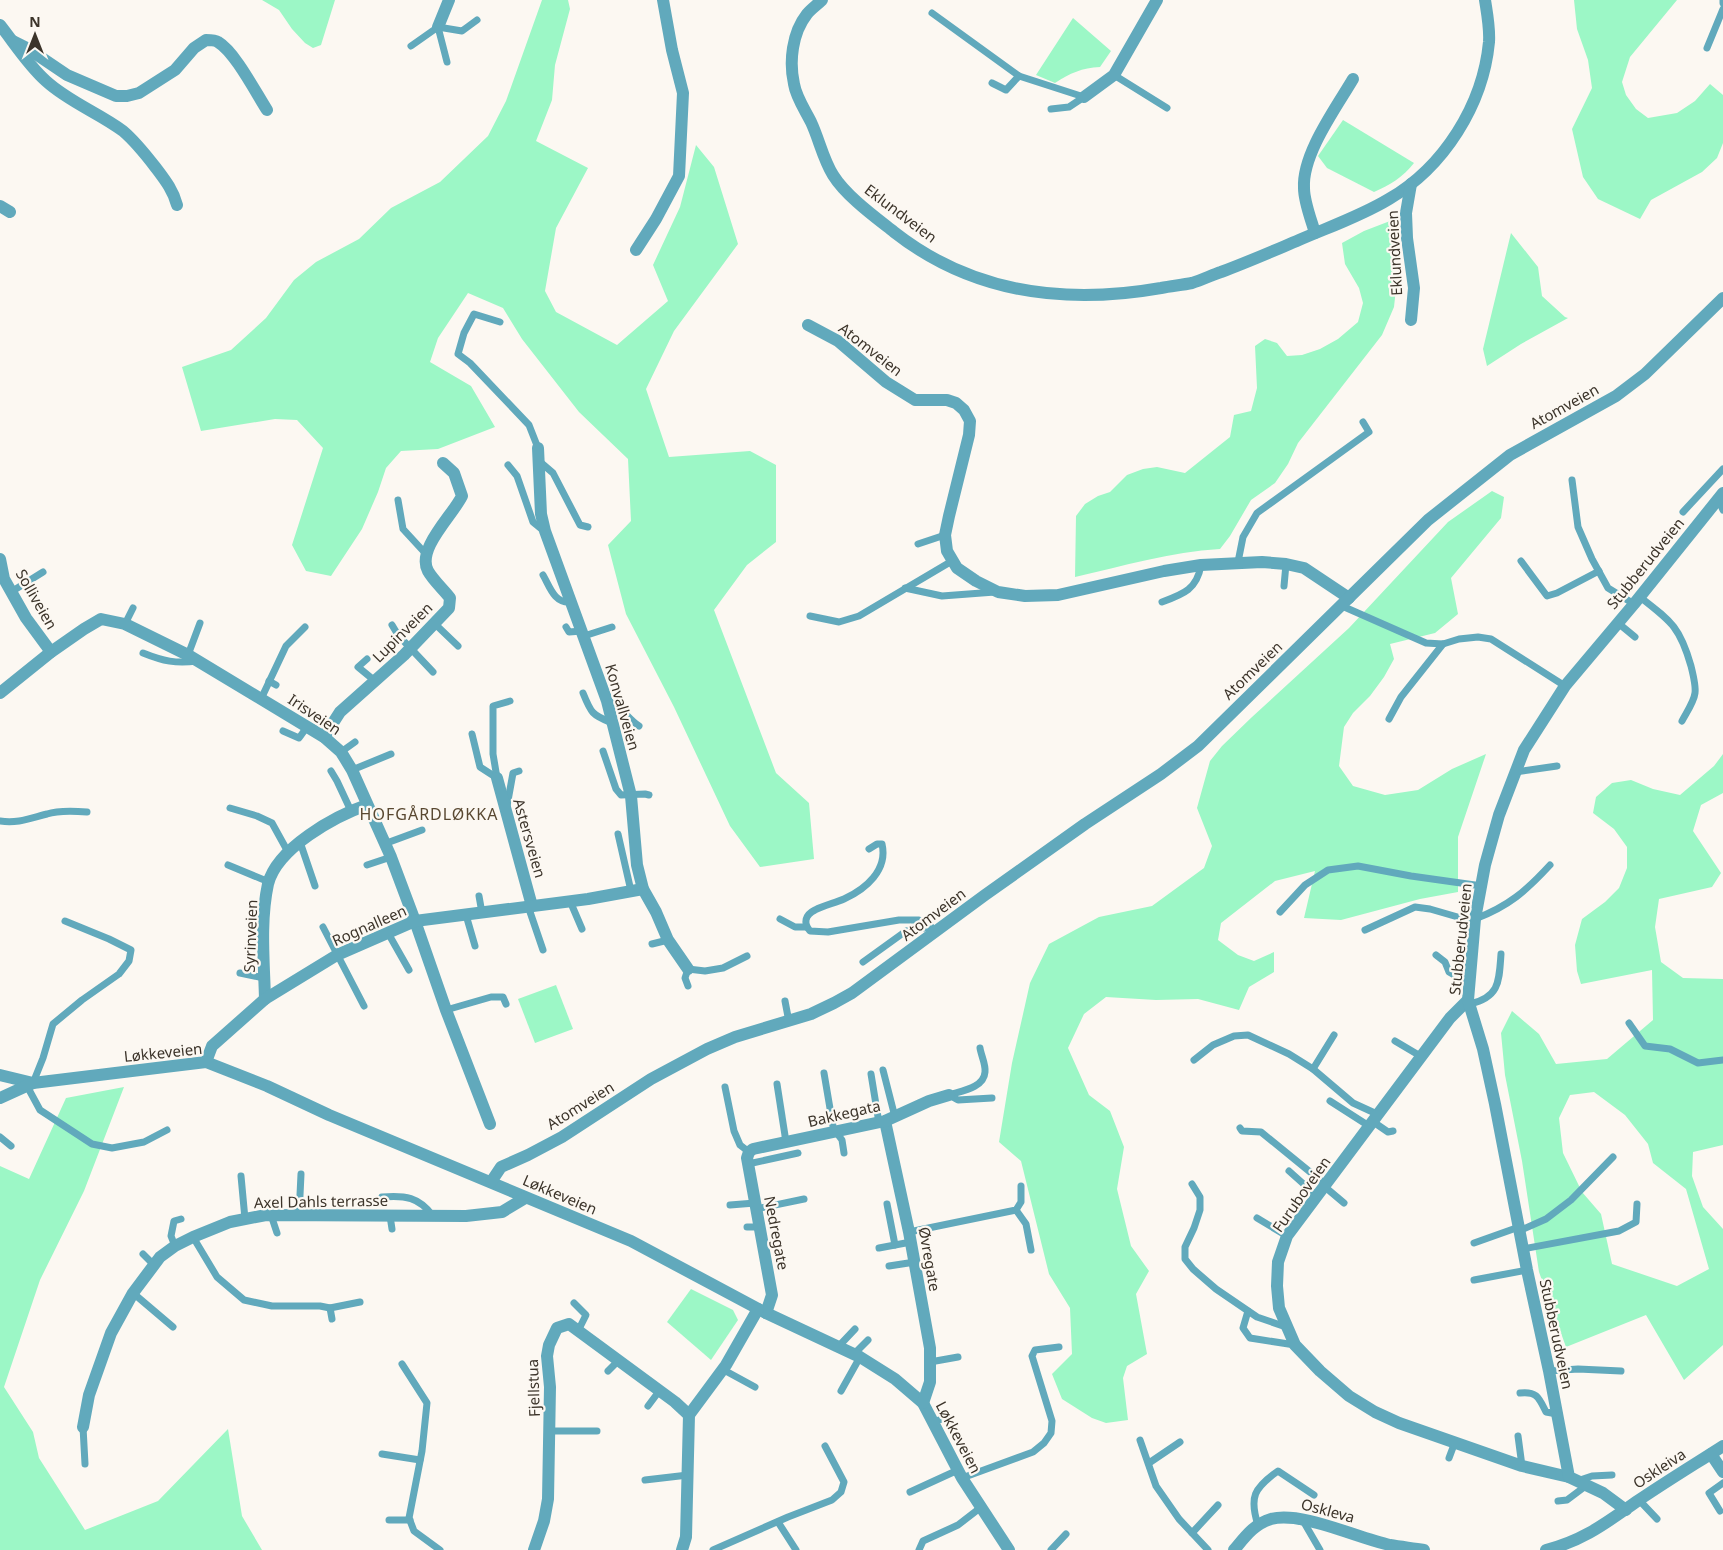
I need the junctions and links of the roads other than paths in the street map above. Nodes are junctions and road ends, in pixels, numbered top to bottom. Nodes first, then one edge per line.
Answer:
1 (450, 0) edge
2 (663, 0) edge
3 (822, 0) edge
4 (1157, 0) edge
5 (1485, 0) edge
6 (1723, 8) edge
7 (932, 13) dead end
8 (477, 20) dead end
9 (0, 25) edge
10 (438, 27) junction
11 (13, 41) junction
12 (411, 46) dead end
13 (1707, 48) dead end
14 (448, 62) dead end
15 (1114, 75) junction
16 (1019, 76) junction
17 (1353, 79) dead end
18 (992, 83) dead end
19 (1084, 97) junction
20 (1167, 108) dead end
21 (1051, 109) dead end
22 (267, 110) dead end
23 (1411, 184) junction
24 (177, 205) dead end
25 (1315, 233) junction
26 (636, 250) dead end
27 (1723, 298) edge
28 (1412, 320) dead end
29 (500, 322) dead end
30 (808, 325) dead end
31 (1363, 422) dead end
32 (538, 454) junction
33 (443, 463) dead end
34 (508, 465) dead end
35 (1723, 469) edge
36 (1572, 480) dead end
37 (398, 500) dead end
38 (1721, 501) edge
39 (1684, 512) dead end
40 (588, 527) dead end
41 (544, 531) junction
42 (945, 535) junction
43 (918, 544) dead end
44 (426, 554) junction
45 (0, 559) edge
46 (952, 560) junction
47 (1521, 561) dead end
48 (1238, 562) junction
49 (1286, 564) junction
50 (1201, 565) junction
51 (1599, 571) junction
52 (43, 572) dead end
53 (543, 575) dead end
54 (1284, 586) dead end
55 (905, 588) junction
56 (11, 592) junction
57 (998, 592) junction
58 (1637, 600) junction
59 (570, 602) junction
60 (1162, 602) dead end
61 (1346, 602) junction
62 (133, 608) dead end
63 (810, 616) dead end
64 (200, 623) dead end
65 (434, 623) junction
66 (1618, 623) junction
67 (125, 624) junction
68 (392, 625) dead end
69 (305, 626) dead end
70 (566, 627) dead end
71 (612, 627) dead end
72 (583, 633) junction
73 (1635, 638) dead end
74 (1443, 644) junction
75 (458, 646) dead end
76 (410, 648) junction
77 (51, 652) junction
78 (143, 653) dead end
79 (193, 658) junction
80 (367, 659) dead end
81 (433, 672) dead end
82 (375, 681) junction
83 (1565, 686) junction
84 (584, 692) dead end
85 (0, 693) edge
86 (261, 699) junction
87 (510, 701) dead end
88 (607, 702) junction
89 (1389, 719) dead end
90 (1682, 721) dead end
91 (612, 723) junction
92 (307, 726) junction
93 (639, 726) dead end
94 (283, 731) dead end
95 (472, 734) dead end
96 (324, 737) junction
97 (355, 742) dead end
98 (603, 751) dead end
99 (341, 752) junction
100 (391, 754) dead end
101 (1557, 766) dead end
102 (352, 770) junction
103 (520, 771) dead end
104 (331, 772) dead end
105 (1516, 772) junction
106 (496, 778) junction
107 (649, 795) dead end
108 (631, 796) junction
109 (367, 805) junction
110 (230, 808) dead end
111 (351, 811) junction
112 (87, 812) dead end
113 (506, 812) junction
114 (0, 821) edge
115 (422, 830) dead end
116 (618, 834) dead end
117 (300, 842) junction
118 (384, 844) junction
119 (869, 849) dead end
120 (288, 852) junction
121 (391, 857) junction
122 (1550, 865) dead end
123 (228, 866) dead end
124 (367, 866) dead end
125 (269, 882) junction
126 (315, 886) dead end
127 (1482, 886) junction
128 (637, 890) junction
129 (479, 896) dead end
130 (570, 901) junction
131 (530, 906) junction
132 (1280, 912) dead end
133 (482, 913) junction
134 (466, 915) junction
135 (780, 919) dead end
136 (1475, 920) junction
137 (65, 921) dead end
138 (415, 921) junction
139 (806, 926) junction
140 (323, 927) dead end
141 (582, 928) dead end
142 (934, 929) junction
143 (1365, 930) dead end
144 (388, 933) junction
145 (668, 940) junction
146 (652, 944) dead end
147 (475, 946) dead end
148 (543, 950) dead end
149 (1501, 954) dead end
150 (337, 955) junction
151 (1436, 955) dead end
152 (748, 956) dead end
153 (863, 962) dead end
154 (409, 970) dead end
155 (688, 970) junction
156 (240, 973) dead end
157 (264, 978) junction
158 (1470, 984) junction
159 (688, 986) dead end
160 (265, 999) junction
161 (785, 1001) dead end
162 (1469, 1002) junction
163 (506, 1004) dead end
164 (364, 1006) dead end
165 (446, 1010) junction
166 (789, 1022) junction
167 (1629, 1023) dead end
168 (1334, 1035) dead end
169 (1395, 1041) dead end
170 (980, 1048) dead end
171 (1422, 1058) junction
172 (1194, 1060) dead end
173 (1723, 1060) edge
174 (206, 1062) junction
175 (1313, 1069) junction
176 (883, 1070) dead end
177 (824, 1073) dead end
178 (871, 1074) dead end
179 (0, 1076) edge
180 (30, 1084) junction
181 (777, 1084) dead end
182 (725, 1087) dead end
183 (949, 1094) junction
184 (0, 1098) edge
185 (992, 1098) dead end
186 (1330, 1101) dead end
187 (886, 1120) junction
188 (1373, 1121) junction
189 (490, 1124) dead end
190 (1240, 1128) dead end
191 (167, 1130) dead end
192 (835, 1132) junction
193 (1393, 1132) dead end
194 (0, 1137) edge
195 (786, 1142) junction
196 (11, 1146) dead end
197 (798, 1153) dead end
198 (844, 1153) dead end
199 (1613, 1157) dead end
200 (748, 1158) junction
201 (1289, 1172) dead end
202 (301, 1174) dead end
203 (241, 1176) dead end
204 (491, 1182) junction
205 (1192, 1184) dead end
206 (1022, 1186) dead end
207 (1323, 1189) junction
208 (382, 1197) dead end
209 (525, 1198) junction
210 (804, 1199) dead end
211 (1344, 1203) dead end
212 (887, 1204) dead end
213 (1637, 1204) dead end
214 (730, 1205) dead end
215 (756, 1206) junction
216 (1016, 1210) junction
217 (271, 1215) junction
218 (299, 1216) junction
219 (433, 1217) junction
220 (1256, 1218) dead end
221 (182, 1219) dead end
222 (245, 1219) junction
223 (1519, 1229) junction
224 (277, 1234) dead end
225 (1287, 1236) junction
226 (193, 1237) junction
227 (910, 1237) junction
228 (1474, 1243) dead end
229 (895, 1245) junction
230 (175, 1246) junction
231 (879, 1248) dead end
232 (1523, 1249) junction
233 (1031, 1250) dead end
234 (143, 1254) dead end
235 (915, 1262) junction
236 (154, 1266) junction
237 (889, 1266) dead end
238 (1527, 1270) junction
239 (1474, 1280) dead end
240 (133, 1293) junction
241 (360, 1302) dead end
242 (574, 1304) dead end
243 (330, 1308) junction
244 (762, 1311) junction
245 (1248, 1311) junction
246 (332, 1319) dead end
247 (173, 1327) dead end
248 (1287, 1327) junction
249 (855, 1329) dead end
250 (578, 1331) junction
251 (868, 1340) dead end
252 (1295, 1345) junction
253 (838, 1347) junction
254 (1059, 1347) dead end
255 (857, 1356) junction
256 (958, 1356) dead end
257 (619, 1360) junction
258 (930, 1362) junction
259 (402, 1364) dead end
260 (722, 1370) junction
261 (608, 1371) dead end
262 (1549, 1371) junction
263 (1621, 1371) dead end
264 (754, 1387) dead end
265 (660, 1390) junction
266 (841, 1391) dead end
267 (1520, 1393) dead end
268 (923, 1404) junction
269 (648, 1406) dead end
270 (1557, 1414) junction
271 (689, 1415) junction
272 (949, 1417) dead end
273 (932, 1422) junction
274 (83, 1427) joint
275 (551, 1431) junction
276 (597, 1431) dead end
277 (1518, 1436) dead end
278 (1140, 1440) dead end
279 (1180, 1442) dead end
280 (1455, 1442) junction
281 (825, 1446) dead end
282 (1723, 1446) edge
283 (382, 1454) dead end
284 (1711, 1454) junction
285 (1449, 1458) dead end
286 (420, 1460) junction
287 (1149, 1463) junction
288 (86, 1464) dead end
289 (1522, 1466) junction
290 (1723, 1472) edge
291 (960, 1474) junction
292 (688, 1475) junction
293 (1612, 1475) dead end
294 (645, 1480) dead end
295 (1578, 1481) junction
296 (1723, 1483) edge
297 (910, 1492) dead end
298 (1314, 1495) dead end
299 (1639, 1500) junction
300 (1558, 1501) dead end
301 (1218, 1505) dead end
302 (980, 1508) junction
303 (1626, 1510) junction
304 (1720, 1511) dead end
305 (1302, 1519) junction
306 (1657, 1519) dead end
307 (389, 1520) dead end
308 (410, 1520) junction
309 (778, 1522) junction
310 (1258, 1525) junction
311 (1192, 1533) junction
312 (1066, 1534) dead end
313 (1567, 1548) edge
314 (440, 1550) edge
315 (534, 1550) edge
316 (682, 1550) edge
317 (713, 1550) edge
318 (796, 1550) edge
319 (919, 1550) edge
320 (1009, 1550) edge
321 (1051, 1550) edge
322 (1208, 1550) edge
323 (1234, 1550) edge
324 (1320, 1550) edge
325 (1424, 1550) edge
326 (1548, 1550) edge

1 - 10 street
2 - 26 street
3 - 25 street, Eklundveien
4 - 15 street
5 - 23 street, Eklundveien
6 - 13 lane
7 - 16 lane
8 - 10 lane
9 - 11 street
10 - 12 lane
10 - 14 lane
11 - 22 street
11 - 24 street
15 - 19 street
15 - 20 lane
16 - 18 lane
16 - 19 lane
17 - 25 street
19 - 21 lane
23 - 25 street, Eklundveien
23 - 28 street, Eklundveien
27 - 61 street, Atomveien
29 - 32 lane
30 - 42 street, Atomveien
31 - 48 lane
32 - 40 lane
32 - 41 street, Konvallveien
33 - 44 street
34 - 41 lane
35 - 39 lane
36 - 51 lane
37 - 44 lane
38 - 58 street, Stubberudveien
41 - 59 street, Konvallveien
42 - 43 lane
42 - 46 street, Atomveien
44 - 65 street, Lupinveien
45 - 56 street, Solliveien
46 - 55 lane
46 - 57 street
47 - 51 lane
48 - 49 street
48 - 50 street
49 - 54 lane
49 - 61 street
50 - 57 street
50 - 60 lane
51 - 58 lane
52 - 56 lane
53 - 59 lane
55 - 57 lane
55 - 63 lane
56 - 77 street, Solliveien
58 - 66 street, Stubberudveien
58 - 90 lane
59 - 72 street, Konvallveien
61 - 74 lane
61 - 142 street, Atomveien
62 - 67 lane
64 - 79 lane
65 - 75 lane
65 - 76 street, Lupinveien
66 - 73 lane
66 - 83 street, Stubberudveien
67 - 77 street, Irisveien
67 - 79 street, Irisveien
68 - 76 lane
69 - 86 lane
70 - 72 lane
71 - 72 lane
72 - 88 street, Konvallveien
74 - 83 lane
74 - 89 lane
76 - 81 lane
76 - 82 street, Lupinveien
77 - 85 street, Irisveien
78 - 79 lane
79 - 86 street, Irisveien
80 - 82 lane
82 - 96 street, Lupinveien
83 - 105 street, Stubberudveien
84 - 91 lane
86 - 92 street, Irisveien
87 - 106 lane
88 - 91 street, Konvallveien
88 - 93 lane
91 - 108 street, Konvallveien
92 - 94 lane
92 - 96 street, Irisveien
95 - 106 lane
96 - 99 street, Irisveien
97 - 99 lane
98 - 108 lane
99 - 102 street, Irisveien
100 - 102 lane
101 - 105 lane
102 - 109 street, Irisveien
103 - 113 lane
104 - 111 lane
105 - 127 street, Stubberudveien
106 - 113 street, Astersveien
107 - 108 lane
108 - 128 street, Konvallveien
109 - 111 street, Syrinveien
109 - 118 street, Irisveien
110 - 120 lane
111 - 117 street, Syrinveien
112 - 114 lane
113 - 131 street, Astersveien
115 - 118 lane
116 - 128 lane
117 - 120 street, Syrinveien
117 - 126 lane
118 - 121 street, Irisveien
119 - 139 lane
120 - 125 street, Syrinveien
121 - 124 lane
121 - 138 street, Irisveien
122 - 136 lane
123 - 125 lane
125 - 157 street, Syrinveien
127 - 132 lane
127 - 136 street, Stubberudveien
128 - 130 street, Rognalleen
128 - 145 street, Konvallveien
129 - 133 lane
130 - 131 street, Rognalleen
130 - 141 lane
131 - 133 street, Rognalleen
131 - 148 lane
133 - 134 street, Rognalleen
134 - 138 street, Rognalleen
134 - 147 lane
135 - 139 lane
136 - 143 lane
136 - 158 street, Stubberudveien
137 - 180 lane
138 - 144 street, Rognalleen
138 - 165 street, Irisveien
139 - 142 lane
140 - 150 lane
142 - 153 lane
142 - 166 street, Atomveien
144 - 150 street, Rognalleen
144 - 154 lane
145 - 146 lane
145 - 155 street, Konvallveien
149 - 162 lane
150 - 160 street, Rognalleen
150 - 164 lane
151 - 158 lane
152 - 155 lane
155 - 159 lane
156 - 157 lane
157 - 160 street, Syrinveien
158 - 162 street, Stubberudveien
160 - 174 street, Rognalleen
161 - 166 lane
162 - 171 street, Furuboveien
162 - 223 street, Stubberudveien
163 - 165 lane
165 - 189 street, Irisveien
166 - 204 street, Atomveien
167 - 173 lane
168 - 175 lane
169 - 171 lane
170 - 183 lane
171 - 188 street, Furuboveien
172 - 175 lane
174 - 180 street, Løkkeveien
174 - 204 street, Løkkeveien
175 - 188 lane
176 - 187 lane
177 - 192 lane
178 - 187 lane
179 - 180 street
180 - 184 street, Løkkeveien
180 - 191 lane
181 - 195 lane
182 - 200 lane
183 - 185 lane
183 - 187 street, Bakkegata
186 - 188 lane
187 - 192 street, Bakkegata
187 - 227 street, Øvregate
188 - 193 lane
188 - 207 street, Furuboveien
190 - 207 lane
192 - 195 street, Bakkegata
192 - 198 lane
194 - 196 lane
195 - 200 street, Bakkegata
197 - 200 lane
199 - 223 lane
200 - 215 street, Nedregate
201 - 207 lane
202 - 218 lane
203 - 222 lane
204 - 209 street, Løkkeveien
205 - 245 lane
206 - 216 lane
207 - 211 lane
207 - 225 street, Furuboveien
208 - 219 lane
209 - 219 street, Axel Dahls terrasse
209 - 244 street, Løkkeveien
210 - 215 lane
212 - 229 lane
213 - 232 lane
214 - 215 lane
215 - 244 street, Nedregate
216 - 227 lane
216 - 233 lane
217 - 218 street, Axel Dahls terrasse
217 - 222 street, Axel Dahls terrasse
217 - 224 lane
218 - 219 street, Axel Dahls terrasse
220 - 225 lane
221 - 230 lane
222 - 226 street, Axel Dahls terrasse
223 - 228 lane
223 - 232 street, Stubberudveien
225 - 248 street, Furuboveien
226 - 230 street, Axel Dahls terrasse
226 - 243 lane
227 - 229 lane
227 - 235 street, Øvregate
229 - 231 lane
230 - 236 street, Axel Dahls terrasse
232 - 238 street, Stubberudveien
234 - 236 lane
235 - 237 lane
235 - 258 street, Øvregate
236 - 240 street, Axel Dahls terrasse
238 - 239 lane
238 - 262 street, Stubberudveien
240 - 247 lane
240 - 274 street, Axel Dahls terrasse
241 - 243 lane
242 - 250 lane
243 - 246 lane
244 - 253 street, Løkkeveien
244 - 260 street
245 - 248 lane
245 - 252 lane
248 - 252 street, Furuboveien
249 - 253 lane
250 - 257 street, Fjellstua
250 - 275 street, Fjellstua
251 - 255 lane
252 - 280 street, Furuboveien
253 - 255 street, Løkkeveien
254 - 291 lane
255 - 266 lane
255 - 268 street, Løkkeveien
256 - 258 lane
257 - 261 lane
257 - 265 street, Fjellstua
258 - 268 street, Øvregate
259 - 286 lane
260 - 264 lane
260 - 271 street
262 - 263 lane
262 - 270 street, Stubberudveien
265 - 269 lane
265 - 271 street, Fjellstua
267 - 270 lane
268 - 273 street, Løkkeveien
270 - 295 street, Stubberudveien
271 - 292 street
272 - 273 lane
273 - 291 street, Løkkeveien
274 - 288 lane
275 - 276 lane
275 - 315 street, Fjellstua
277 - 289 lane
278 - 287 lane
279 - 287 lane
280 - 285 lane
280 - 289 street, Furuboveien
281 - 309 lane
282 - 284 street, Oskleiva
283 - 286 lane
284 - 290 street
284 - 299 street, Oskleiva
286 - 308 lane
287 - 311 lane
289 - 295 street, Furuboveien
291 - 297 lane
291 - 302 street, Løkkeveien
292 - 294 lane
292 - 316 street
293 - 295 lane
295 - 300 lane
295 - 303 street
296 - 304 lane
298 - 310 lane
299 - 303 street, Oskleiva
299 - 306 lane
301 - 311 lane
302 - 319 lane
302 - 320 street, Løkkeveien
303 - 313 street
305 - 310 street, Oskleva
305 - 324 lane
305 - 325 street, Oskleva
307 - 308 lane
308 - 314 lane
309 - 317 lane
309 - 318 lane
310 - 323 street, Oskleva
311 - 322 lane
312 - 321 lane
313 - 326 street

